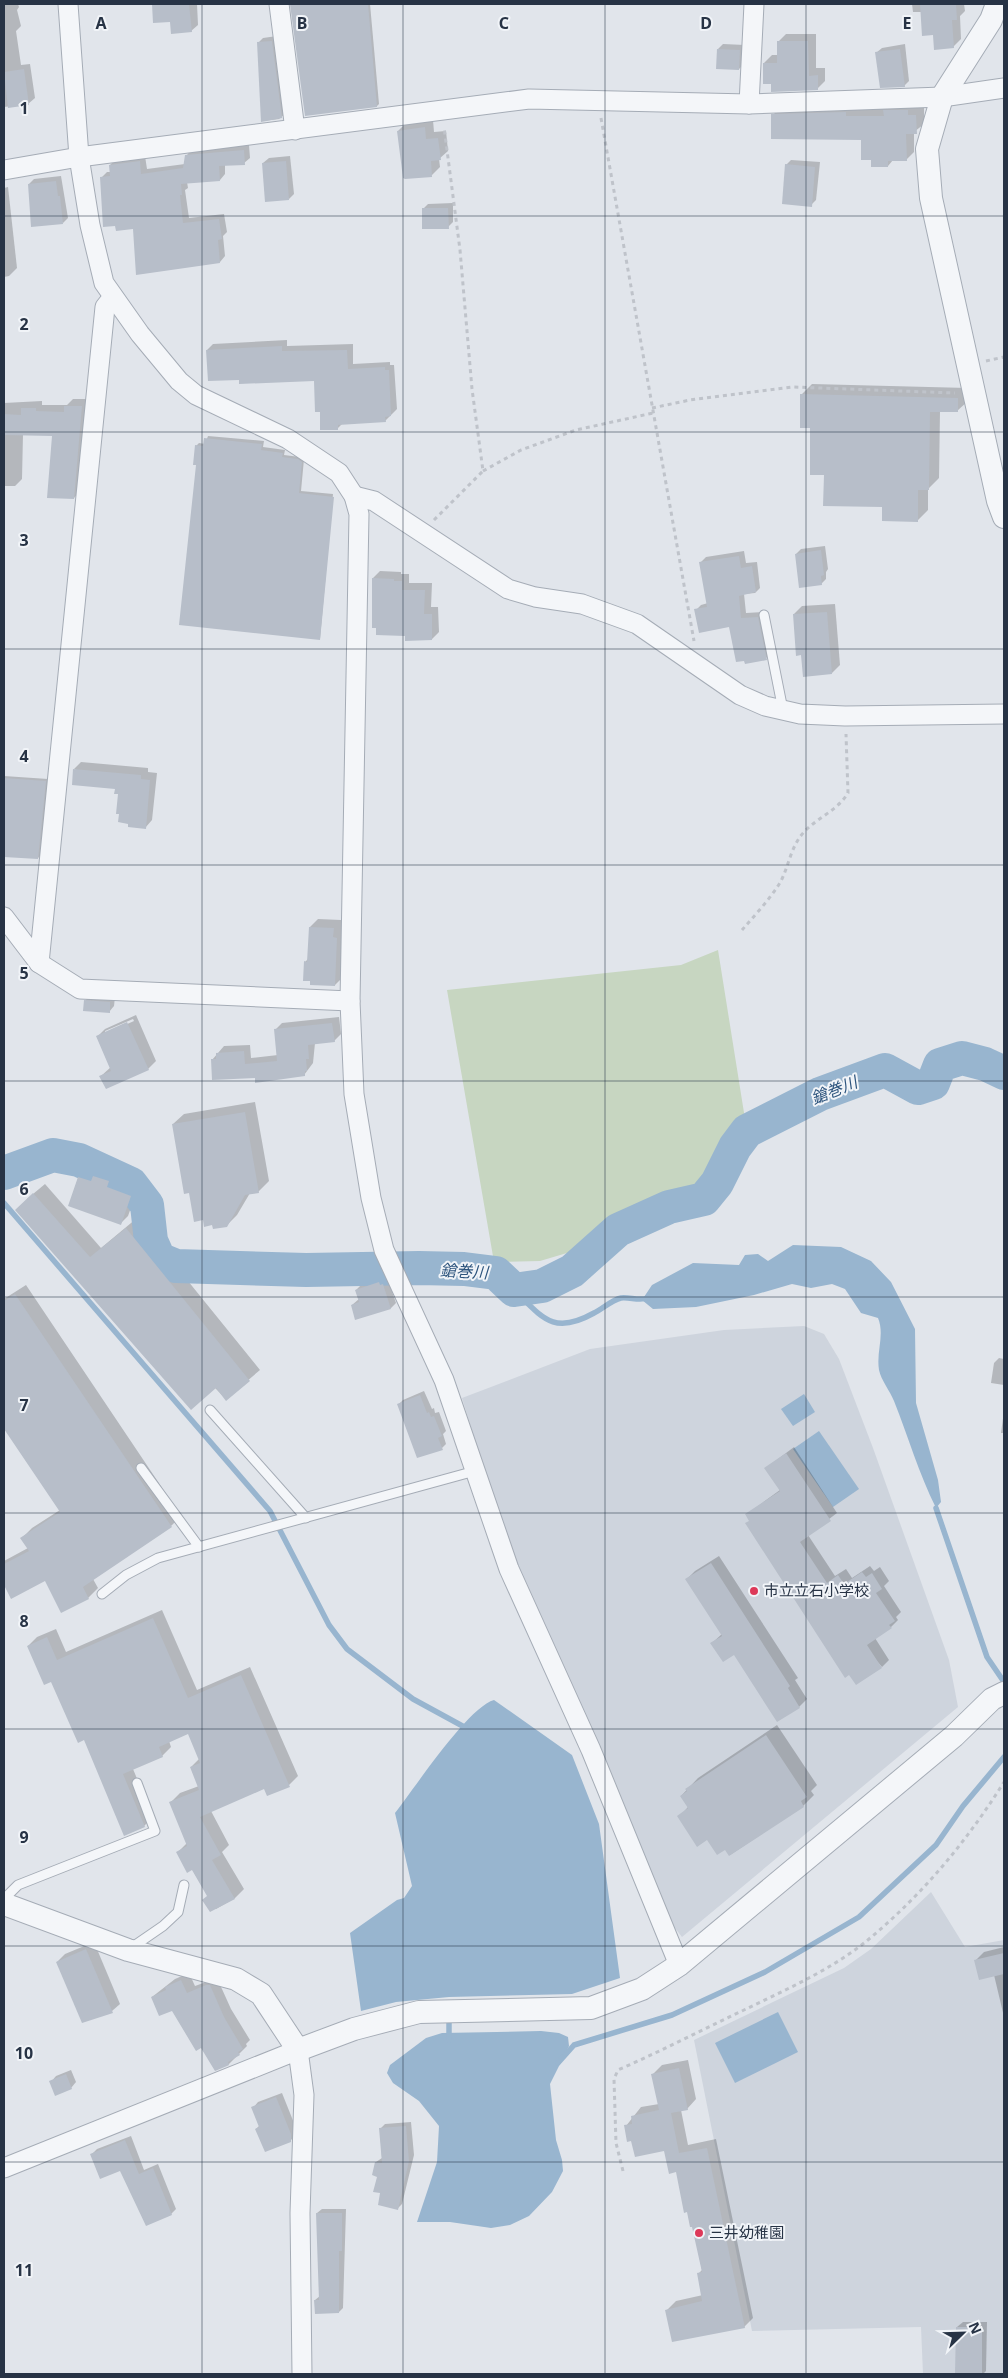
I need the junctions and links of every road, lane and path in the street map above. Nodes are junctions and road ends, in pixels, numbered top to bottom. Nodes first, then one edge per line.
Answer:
1 (68, 4) edge
2 (279, 4) edge
3 (754, 4) edge
4 (997, 4) edge
5 (1004, 88) edge
6 (942, 97) junction
7 (597, 100) junction
8 (749, 104) junction
9 (442, 110) junction
10 (295, 130) junction
11 (79, 157) junction
12 (4, 170) edge
13 (113, 297) junction
14 (975, 394) junction
15 (652, 408) junction
16 (653, 413) junction
17 (483, 471) junction
18 (354, 496) junction
19 (1004, 517) edge
20 (421, 533) junction
21 (764, 615) dead end
22 (699, 665) junction
23 (783, 710) junction
24 (1004, 714) edge
25 (845, 716) junction
26 (4, 917) edge
27 (742, 930) dead end
28 (39, 963) junction
29 (350, 1001) junction
30 (210, 1410) dead end
31 (142, 1468) dead end
32 (476, 1472) junction
33 (306, 1518) junction
34 (198, 1547) junction
35 (102, 1594) dead end
36 (1004, 1693) edge
37 (1004, 1782) edge
38 (137, 1783) dead end
39 (184, 1885) dead end
40 (4, 1899) edge
41 (4, 1904) edge
42 (128, 1950) junction
43 (679, 1965) junction
44 (298, 2050) junction
45 (4, 2168) edge
46 (623, 2171) dead end
47 (302, 2374) edge

1 - 11 street
2 - 10 street
3 - 8 street
4 - 6 street
5 - 6 street
6 - 8 street
6 - 14 street
7 - 8 street
7 - 9 street
7 - 15 path
9 - 10 street
9 - 17 path
10 - 11 street
11 - 12 street
11 - 13 street
13 - 18 street
13 - 28 street
14 - 15 path
14 - 19 street
15 - 16 path
16 - 17 path
16 - 22 path
17 - 20 path
18 - 20 street
18 - 29 street
20 - 22 street
21 - 23 lane
22 - 23 street
23 - 25 street
24 - 25 street
25 - 27 path
26 - 28 street
28 - 29 street
29 - 32 street
30 - 33 lane
31 - 34 lane
32 - 33 lane
32 - 43 street
33 - 34 lane
34 - 35 lane
36 - 43 street
37 - 46 path
38 - 40 lane
39 - 42 lane
41 - 42 street
42 - 44 street
43 - 44 street
44 - 45 street
44 - 47 street

